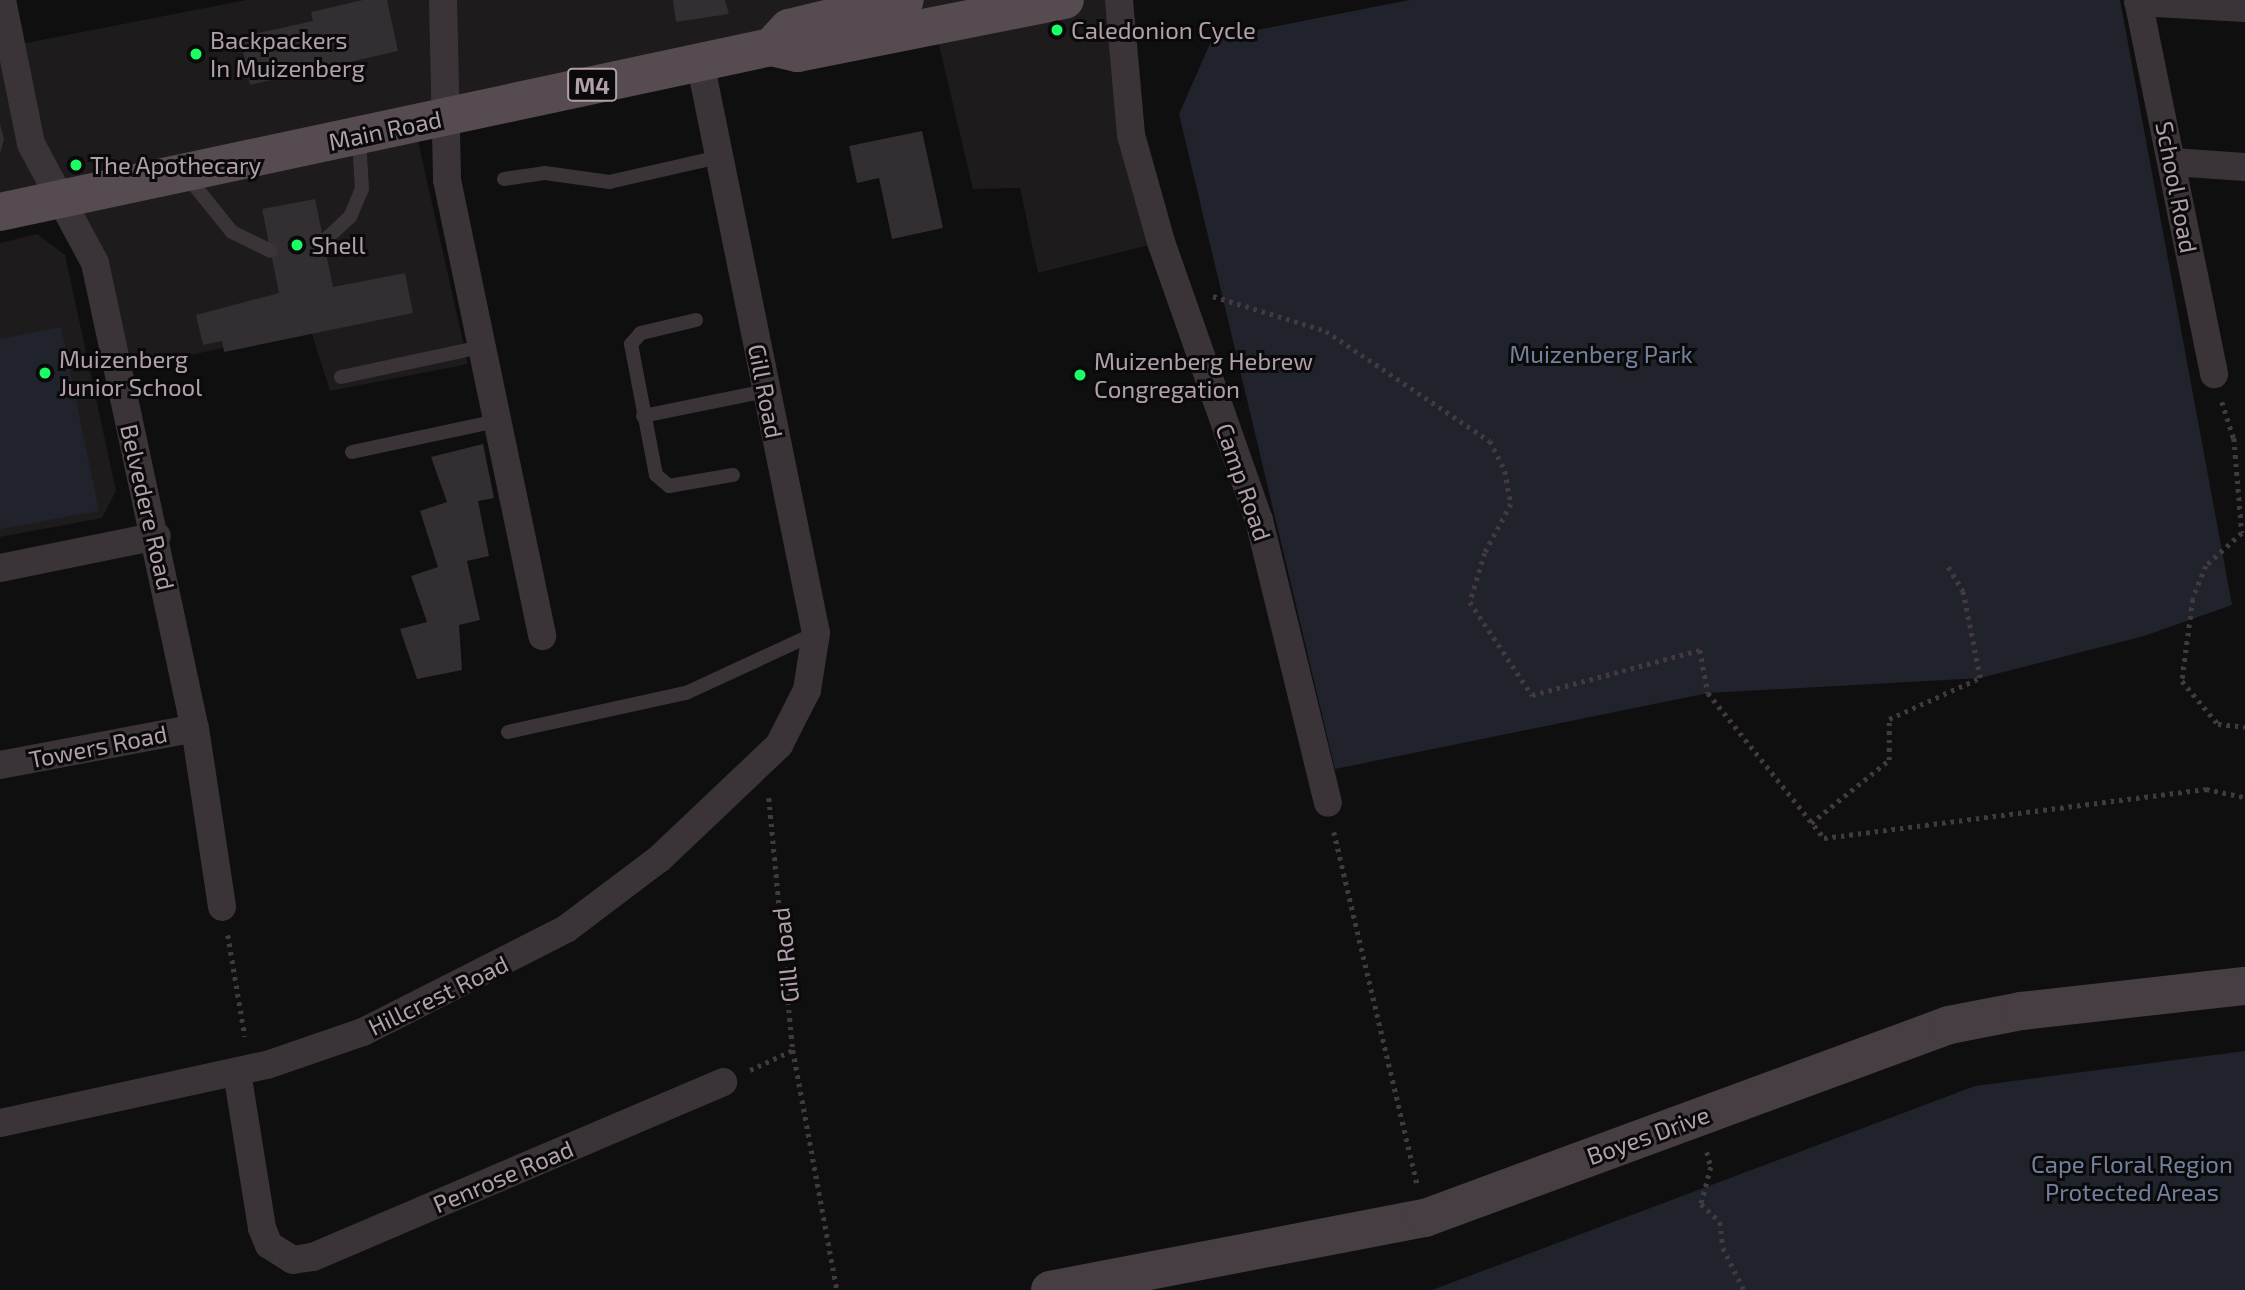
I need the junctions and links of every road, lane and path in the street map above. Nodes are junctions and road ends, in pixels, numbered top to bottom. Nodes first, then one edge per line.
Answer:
1 (2, 0) edge
2 (443, 0) edge
3 (1065, 0) edge
4 (1119, 0) edge
5 (2138, 1) edge
6 (890, 2) edge
7 (2245, 8) edge
8 (771, 47) junction
9 (699, 62) junction
10 (448, 116) junction
11 (359, 134) junction
12 (719, 157) junction
13 (2173, 163) junction
14 (2245, 167) edge
15 (186, 174) junction
16 (505, 179) dead end
17 (62, 199) junction
18 (0, 212) edge
19 (324, 241) dead end
20 (271, 251) dead end
21 (1201, 293) dead end
22 (696, 320) dead end
23 (481, 347) junction
24 (2214, 374) joint
25 (341, 377) dead end
26 (766, 391) junction
27 (643, 416) junction
28 (497, 421) junction
29 (352, 452) dead end
30 (733, 475) dead end
31 (157, 536) junction
32 (1946, 564) dead end
33 (0, 568) edge
34 (816, 633) junction
35 (542, 636) dead end
36 (796, 718) joint
37 (2245, 727) edge
38 (195, 728) junction
39 (508, 732) dead end
40 (0, 765) edge
41 (2245, 797) edge
42 (1328, 803) joint
43 (771, 818) dead end
44 (1811, 823) junction
45 (222, 906) joint
46 (2245, 986) edge
47 (793, 1050) junction
48 (237, 1072) junction
49 (723, 1082) joint
50 (0, 1123) edge
51 (1681, 1123) junction
52 (1420, 1196) dead end
53 (837, 1290) edge
54 (1050, 1290) edge
55 (1744, 1290) edge

1 - 17 street, Belvedere Road
2 - 10 street
3 - 8 main road, Main Road / M4
4 - 42 street, Camp Road
5 - 7 street
5 - 13 street, School Road
6 - 8 main road, Main Road / M4
8 - 9 main road, Main Road / M4
9 - 10 main road, Main Road / M4
9 - 12 street, Gill Road
10 - 11 main road, Main Road / M4
10 - 23 street
11 - 15 main road, Main Road / M4
11 - 19 lane
12 - 16 lane
12 - 26 street, Gill Road
13 - 14 street
13 - 24 street, School Road
15 - 17 main road, Main Road / M4
15 - 20 lane
17 - 18 main road, Main Road / M4
17 - 31 street, Belvedere Road
21 - 44 path
22 - 27 lane
23 - 25 lane
23 - 28 street
24 - 37 path
26 - 27 lane
26 - 34 street, Gill Road
27 - 30 lane
28 - 29 lane
28 - 35 street
31 - 33 street
31 - 38 street, Belvedere Road
32 - 44 path
34 - 36 street, Gill Road
34 - 39 lane
36 - 48 street, Hillcrest Road
38 - 40 street, Towers Road
38 - 45 street, Belvedere Road
41 - 44 path
42 - 52 path
43 - 47 path, Gill Road
45 - 48 path
46 - 51 main road, Boyes Drive
47 - 49 path
47 - 53 path, Gill Road
48 - 49 street, Penrose Road
48 - 50 street, Hillcrest Road
51 - 54 main road, Boyes Drive
51 - 55 path

